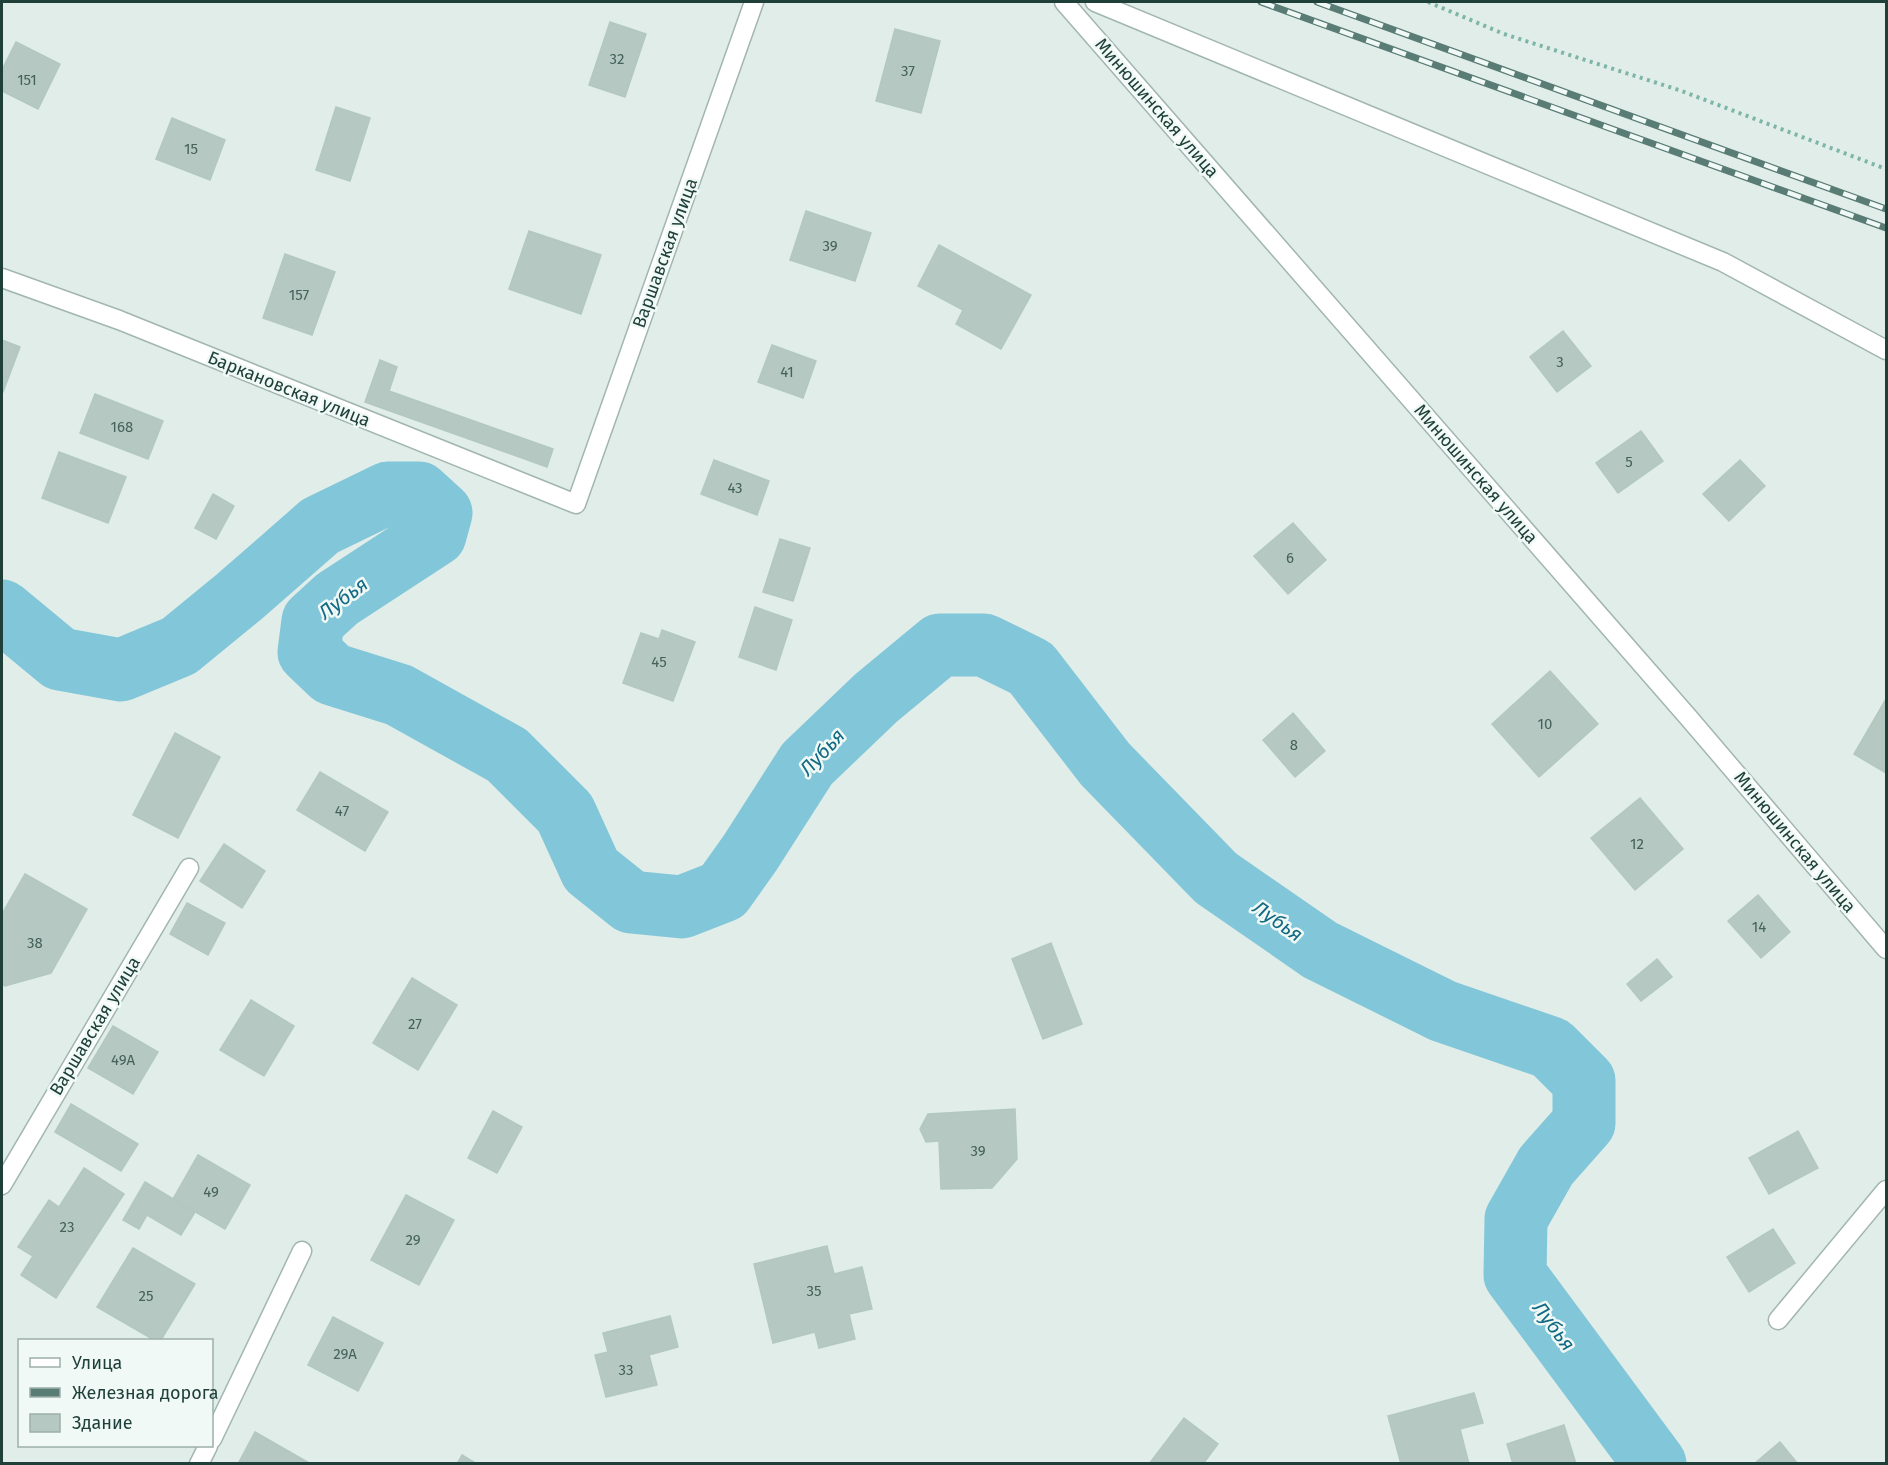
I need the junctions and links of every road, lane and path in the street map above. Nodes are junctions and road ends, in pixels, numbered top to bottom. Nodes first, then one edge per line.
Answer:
1 (754, 2) edge
2 (1064, 2) edge
3 (1095, 2) edge
4 (1428, 2) edge
5 (1887, 169) edge
6 (2, 278) edge
7 (1887, 350) edge
8 (576, 504) joint
9 (189, 868) dead end
10 (1887, 949) edge
11 (2, 1185) edge
12 (1887, 1190) edge
13 (302, 1251) dead end
14 (1778, 1320) dead end
15 (213, 1437) edge
16 (208, 1447) edge
17 (199, 1464) edge

1 - 8 street, Варшавская улица
2 - 10 street, Минюшинская улица
3 - 7 street
4 - 5 path
6 - 8 street, Баркановская улица
9 - 11 street, Варшавская улица
12 - 14 street
13 - 15 street
16 - 17 street

